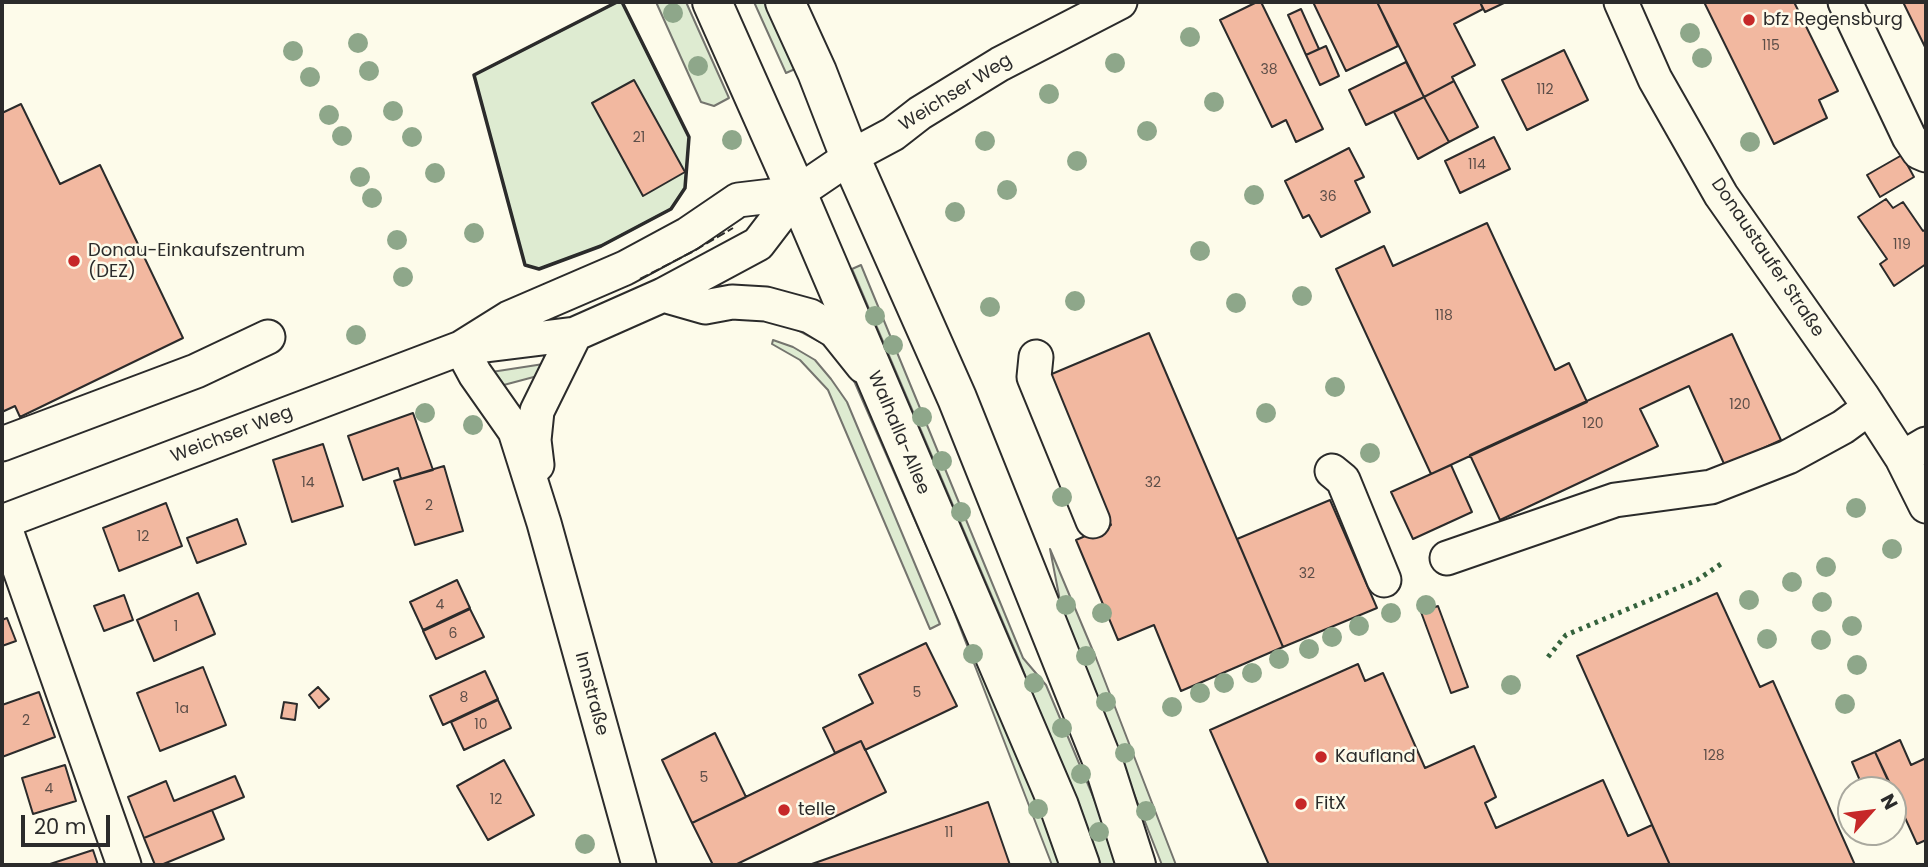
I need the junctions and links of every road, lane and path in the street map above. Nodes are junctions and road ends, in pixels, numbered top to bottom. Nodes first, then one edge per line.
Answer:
1 (712, 2) edge
2 (785, 2) edge
3 (1120, 2) edge
4 (1621, 2) edge
5 (1845, 2) edge
6 (1926, 156) edge
7 (850, 157) junction
8 (797, 193) junction
9 (663, 295) junction
10 (575, 334) junction
11 (268, 337) dead end
12 (461, 348) junction
13 (1036, 357) dead end
14 (879, 387) junction
15 (1869, 408) junction
16 (2, 444) edge
17 (1914, 451) edge
18 (1332, 471) dead end
19 (1926, 506) edge
20 (1093, 521) dead end
21 (2, 522) edge
22 (544, 523) junction
23 (1447, 558) dead end
24 (1384, 580) dead end
25 (124, 865) edge
26 (639, 865) edge
27 (1080, 865) edge
28 (1136, 865) edge

1 - 8 main road, Walhalla-Allee
2 - 7 main road
3 - 7 street, Weichser Weg
4 - 15 street, Donaustaufer Straße
5 - 6 street
7 - 8 street, Weichser Weg
7 - 28 main road
8 - 9 street, Weichser Weg
8 - 12 street, Weichser Weg
8 - 14 main road, Walhalla-Allee
9 - 10 street, Weichser Weg
9 - 14 street
10 - 12 street, Weichser Weg
10 - 22 street, Innstraße
11 - 16 street
12 - 21 street, Weichser Weg
12 - 22 street, Innstraße
13 - 20 street
14 - 27 main road, Walhalla-Allee
15 - 17 street, Donaustaufer Straße
15 - 23 street
17 - 19 street, Donaustaufer Straße
18 - 24 street
21 - 25 street
22 - 26 street, Innstraße

